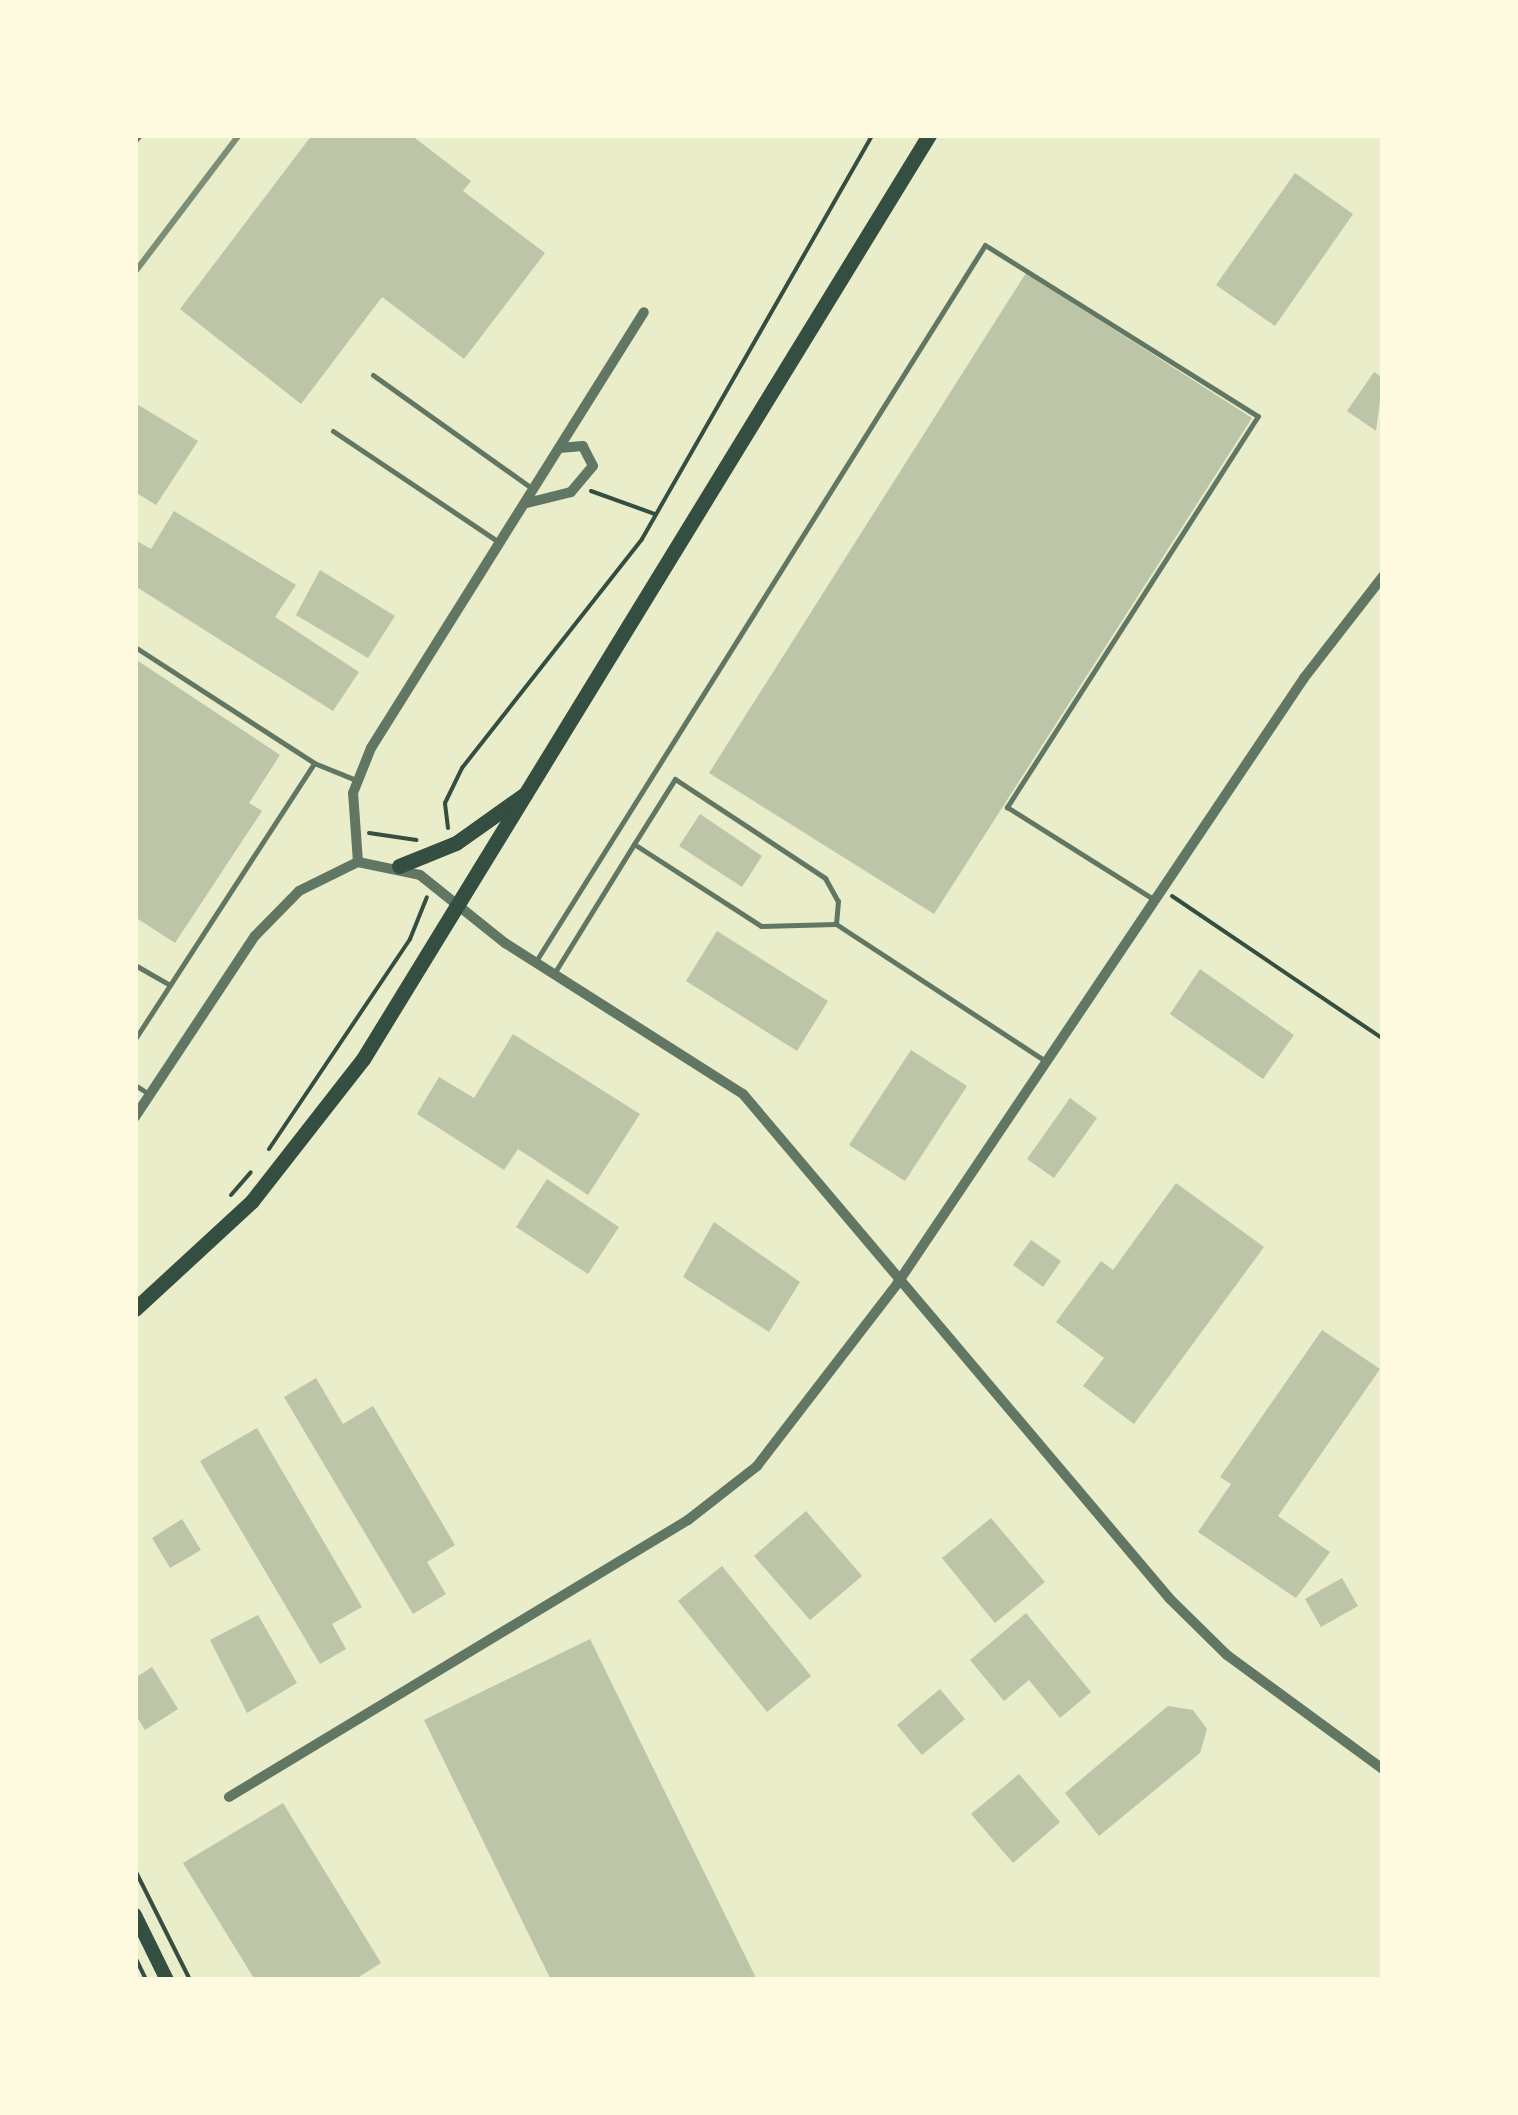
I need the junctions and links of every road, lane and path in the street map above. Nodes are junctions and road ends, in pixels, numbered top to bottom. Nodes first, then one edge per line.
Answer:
1 (872, 135) edge
2 (929, 135) edge
3 (644, 312) dead end
4 (373, 376) dead end
5 (332, 431) dead end
6 (559, 448) junction
7 (533, 489) junction
8 (571, 492) junction
9 (527, 503) junction
10 (655, 514) junction
11 (501, 544) junction
12 (1383, 576) edge
13 (135, 647) edge
14 (314, 763) junction
15 (356, 780) junction
16 (536, 785) junction
17 (352, 835) junction
18 (434, 840) dead end
19 (451, 840) junction
20 (424, 841) dead end
21 (634, 844) junction
22 (358, 862) junction
23 (400, 866) junction
24 (436, 885) junction
25 (1157, 894) junction
26 (459, 906) junction
27 (836, 924) junction
28 (536, 961) junction
29 (135, 965) edge
30 (555, 972) junction
31 (170, 985) junction
32 (135, 1039) edge
33 (1383, 1039) edge
34 (1048, 1063) junction
35 (135, 1084) edge
36 (150, 1094) junction
37 (135, 1117) edge
38 (219, 1208) dead end
39 (897, 1284) junction
40 (135, 1309) edge
41 (1383, 1769) edge
42 (229, 1796) dead end
43 (135, 1870) edge
44 (135, 1915) edge
45 (135, 1958) edge
46 (146, 1980) edge
47 (167, 1980) edge
48 (190, 1980) edge

1 - 10 path
2 - 16 main road
3 - 6 street
4 - 7 lane
5 - 11 lane
6 - 7 street
6 - 8 street
7 - 9 street
8 - 9 street
8 - 10 path
9 - 11 street
10 - 19 path
11 - 15 street
12 - 25 street
13 - 14 lane
14 - 15 lane
14 - 31 lane
15 - 17 street
16 - 19 main road
16 - 26 main road
17 - 20 path
17 - 22 street
18 - 19 path
19 - 23 main road
21 - 27 lane
21 - 27 lane
21 - 30 lane
22 - 23 street
22 - 36 street
23 - 24 street
24 - 26 street
24 - 38 path
25 - 28 lane
25 - 33 path
25 - 34 street
26 - 28 street
26 - 40 main road
27 - 34 lane
28 - 30 street
29 - 31 lane
30 - 39 street
31 - 32 lane
34 - 39 street
35 - 36 lane
36 - 37 street
39 - 41 street
39 - 42 street
43 - 48 path
44 - 47 main road
45 - 46 path

